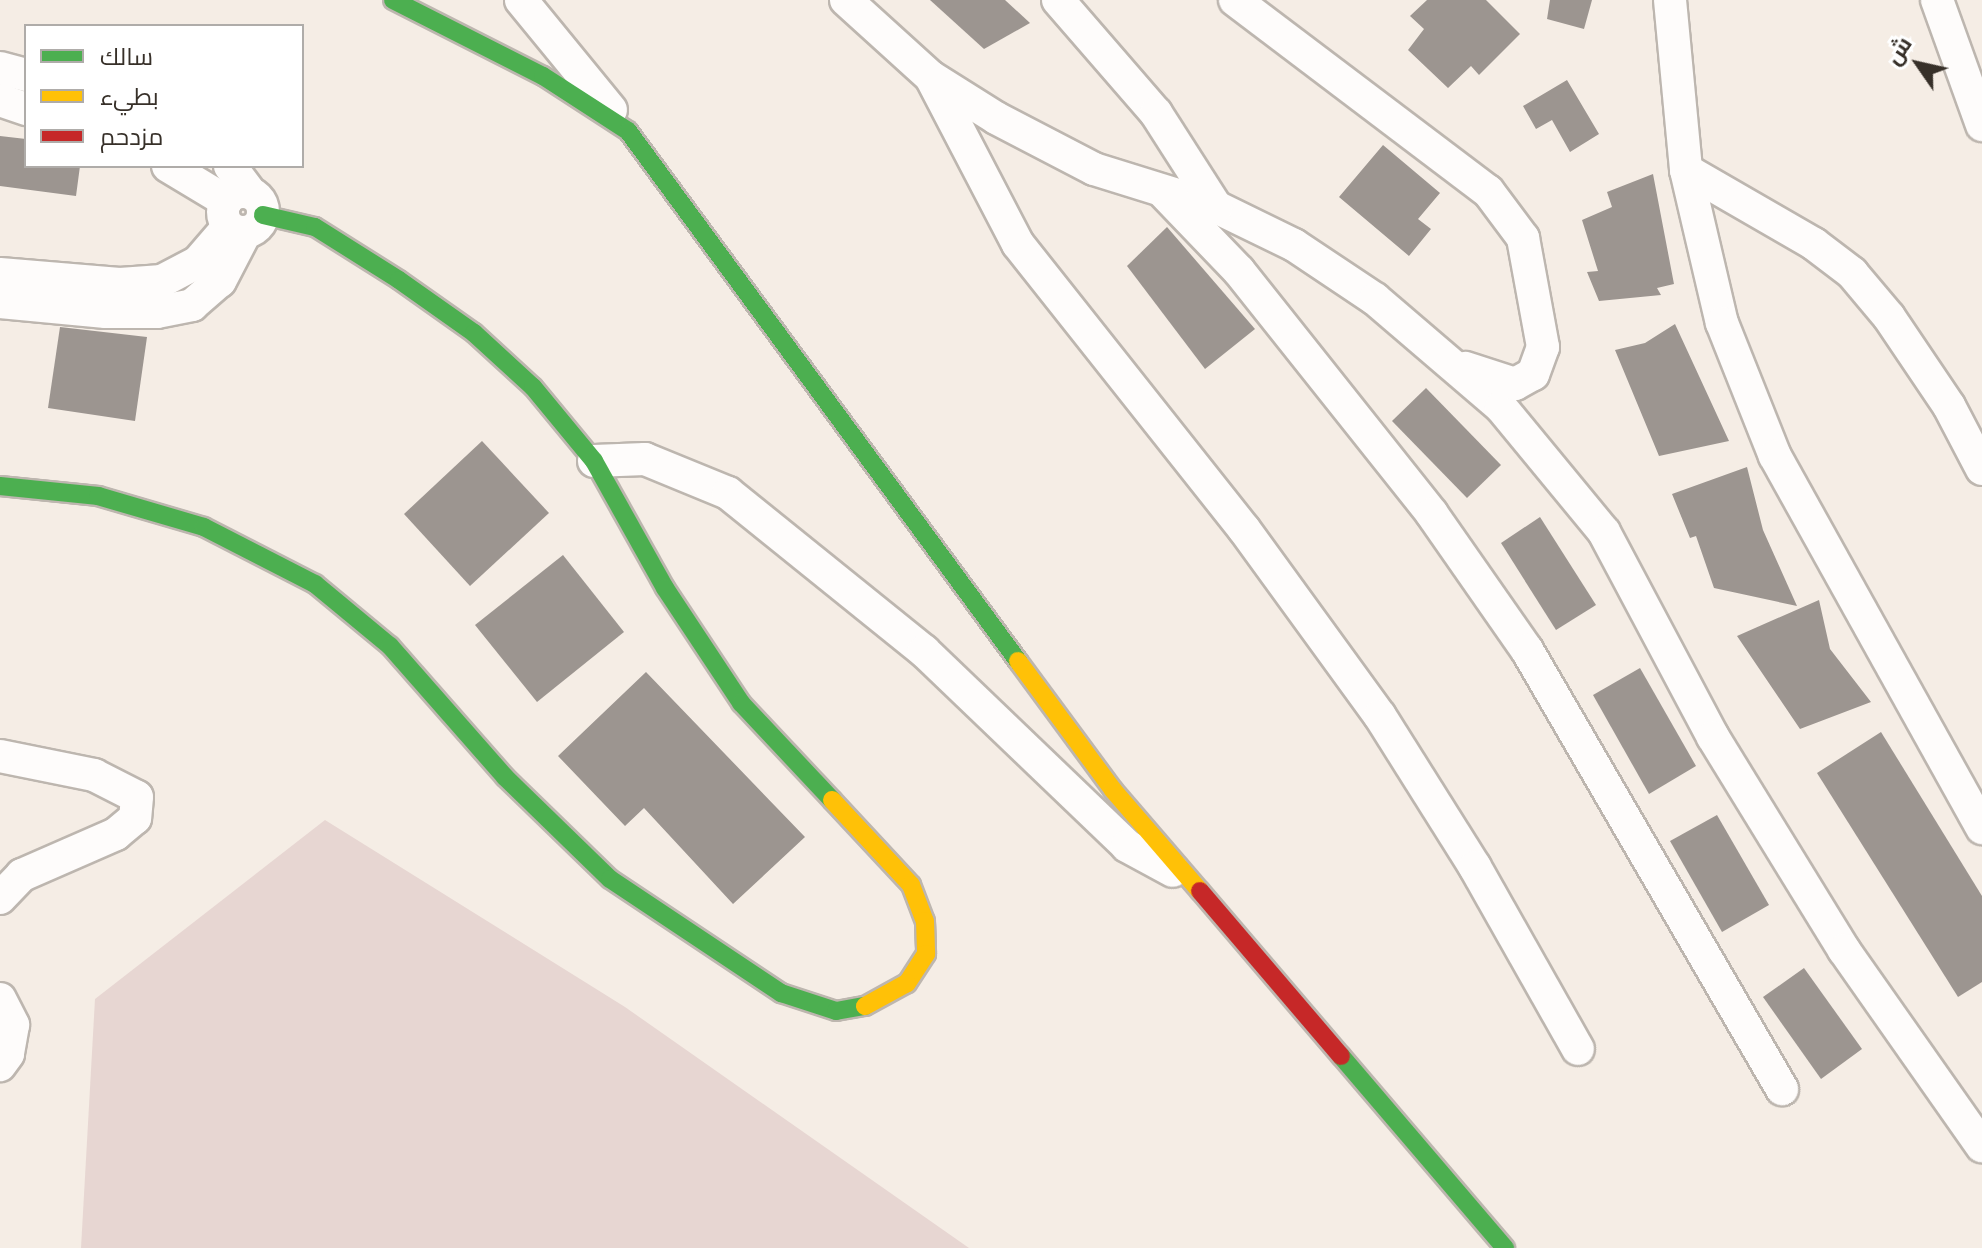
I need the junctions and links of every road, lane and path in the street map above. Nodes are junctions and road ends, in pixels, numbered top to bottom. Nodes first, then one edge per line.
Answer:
1 (393, 0) edge
2 (521, 0) edge
3 (846, 0) edge
4 (1058, 0) edge
5 (1235, 0) edge
6 (1670, 0) edge
7 (1937, 0) edge
8 (0, 68) edge
9 (24, 74) edge
10 (931, 77) junction
11 (0, 100) edge
12 (24, 108) edge
13 (1982, 125) edge
14 (628, 131) junction
15 (171, 168) edge
16 (231, 168) edge
17 (1686, 170) junction
18 (1162, 191) junction
19 (1216, 207) junction
20 (243, 214) junction
21 (0, 274) edge
22 (0, 302) edge
23 (1453, 363) junction
24 (594, 461) junction
25 (1982, 469) edge
26 (0, 486) edge
27 (0, 756) edge
28 (1982, 828) edge
29 (1184, 874) junction
30 (0, 898) edge
31 (0, 999) edge
32 (1578, 1049) dead end
33 (0, 1065) edge
34 (1782, 1089) dead end
35 (1982, 1146) edge
36 (1505, 1248) edge

1 - 14 street
2 - 14 street
3 - 10 street
4 - 19 street
5 - 23 street
6 - 17 street
7 - 13 street
8 - 9 street
10 - 18 street
10 - 32 street
11 - 12 street
14 - 29 street
15 - 20 street
16 - 20 street
17 - 25 street
17 - 28 street
18 - 19 street
18 - 34 street
19 - 23 street
20 - 21 street
20 - 22 street
20 - 24 street
23 - 35 street
24 - 26 street
24 - 29 street
27 - 30 street
29 - 36 street
31 - 33 street

